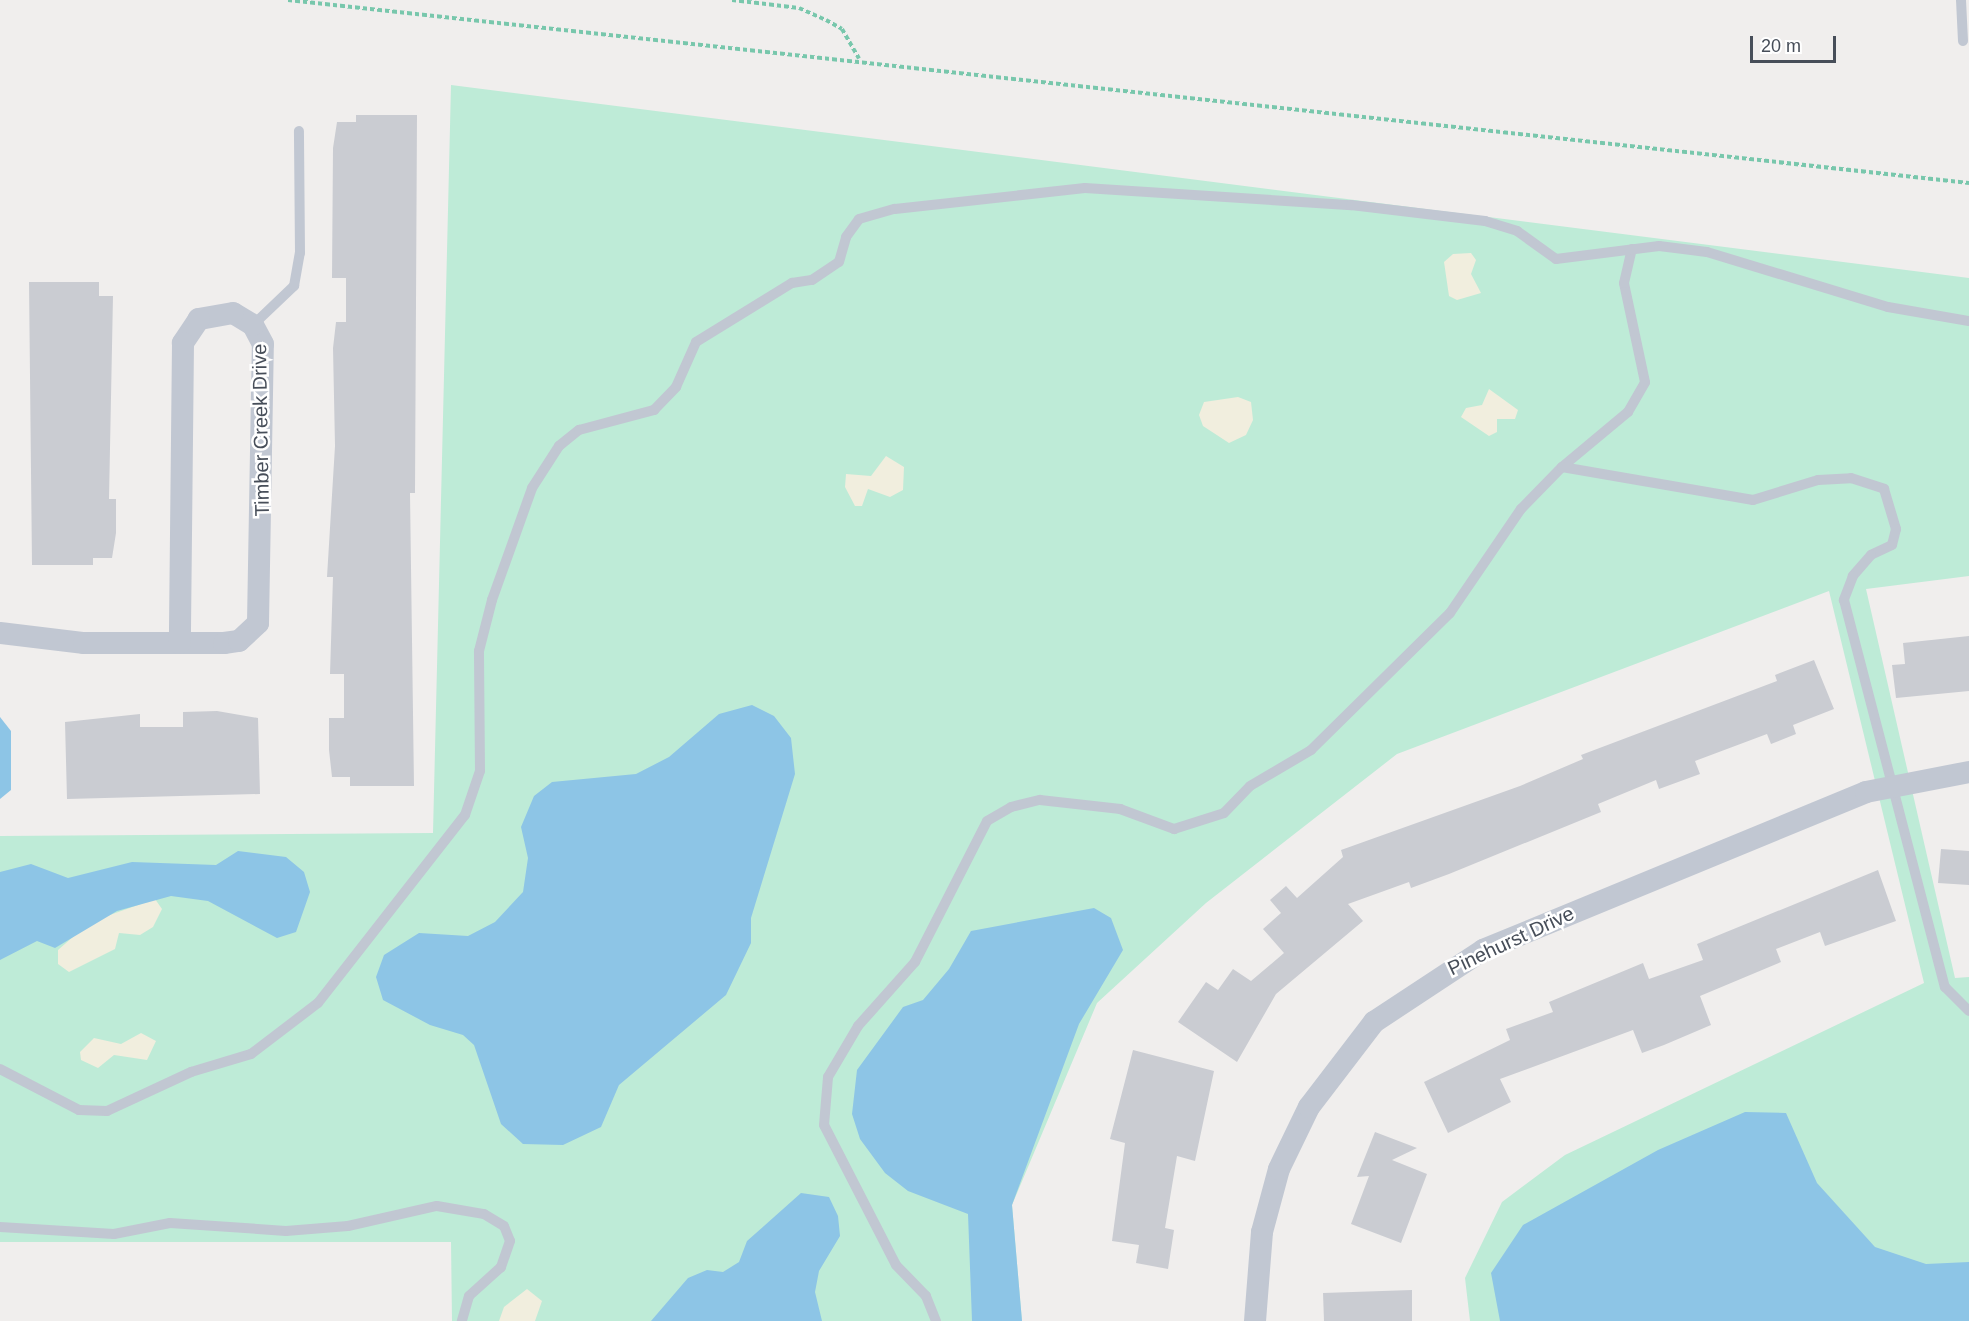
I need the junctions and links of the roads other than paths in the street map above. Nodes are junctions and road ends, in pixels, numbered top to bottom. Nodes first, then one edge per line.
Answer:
1 (1961, 0) edge
2 (1963, 41) dead end
3 (299, 131) dead end
4 (1632, 249) junction
5 (1969, 321) edge
6 (253, 325) junction
7 (1562, 467) junction
8 (0, 633) edge
9 (180, 643) junction
10 (1969, 772) edge
11 (1891, 785) junction
12 (1969, 1011) edge
13 (0, 1069) edge
14 (0, 1227) edge
15 (462, 1321) edge
16 (936, 1321) edge
17 (1255, 1321) edge

1 - 2 lane
3 - 6 lane
4 - 5 lane
4 - 7 lane
4 - 13 lane
6 - 9 street, Timber Creek Drive
6 - 9 street, Timber Creek Drive
7 - 11 lane
7 - 16 lane
8 - 9 street, Timber Creek Drive
10 - 11 street, Pinehurst Drive
11 - 12 lane
11 - 17 street, Pinehurst Drive
14 - 15 lane

